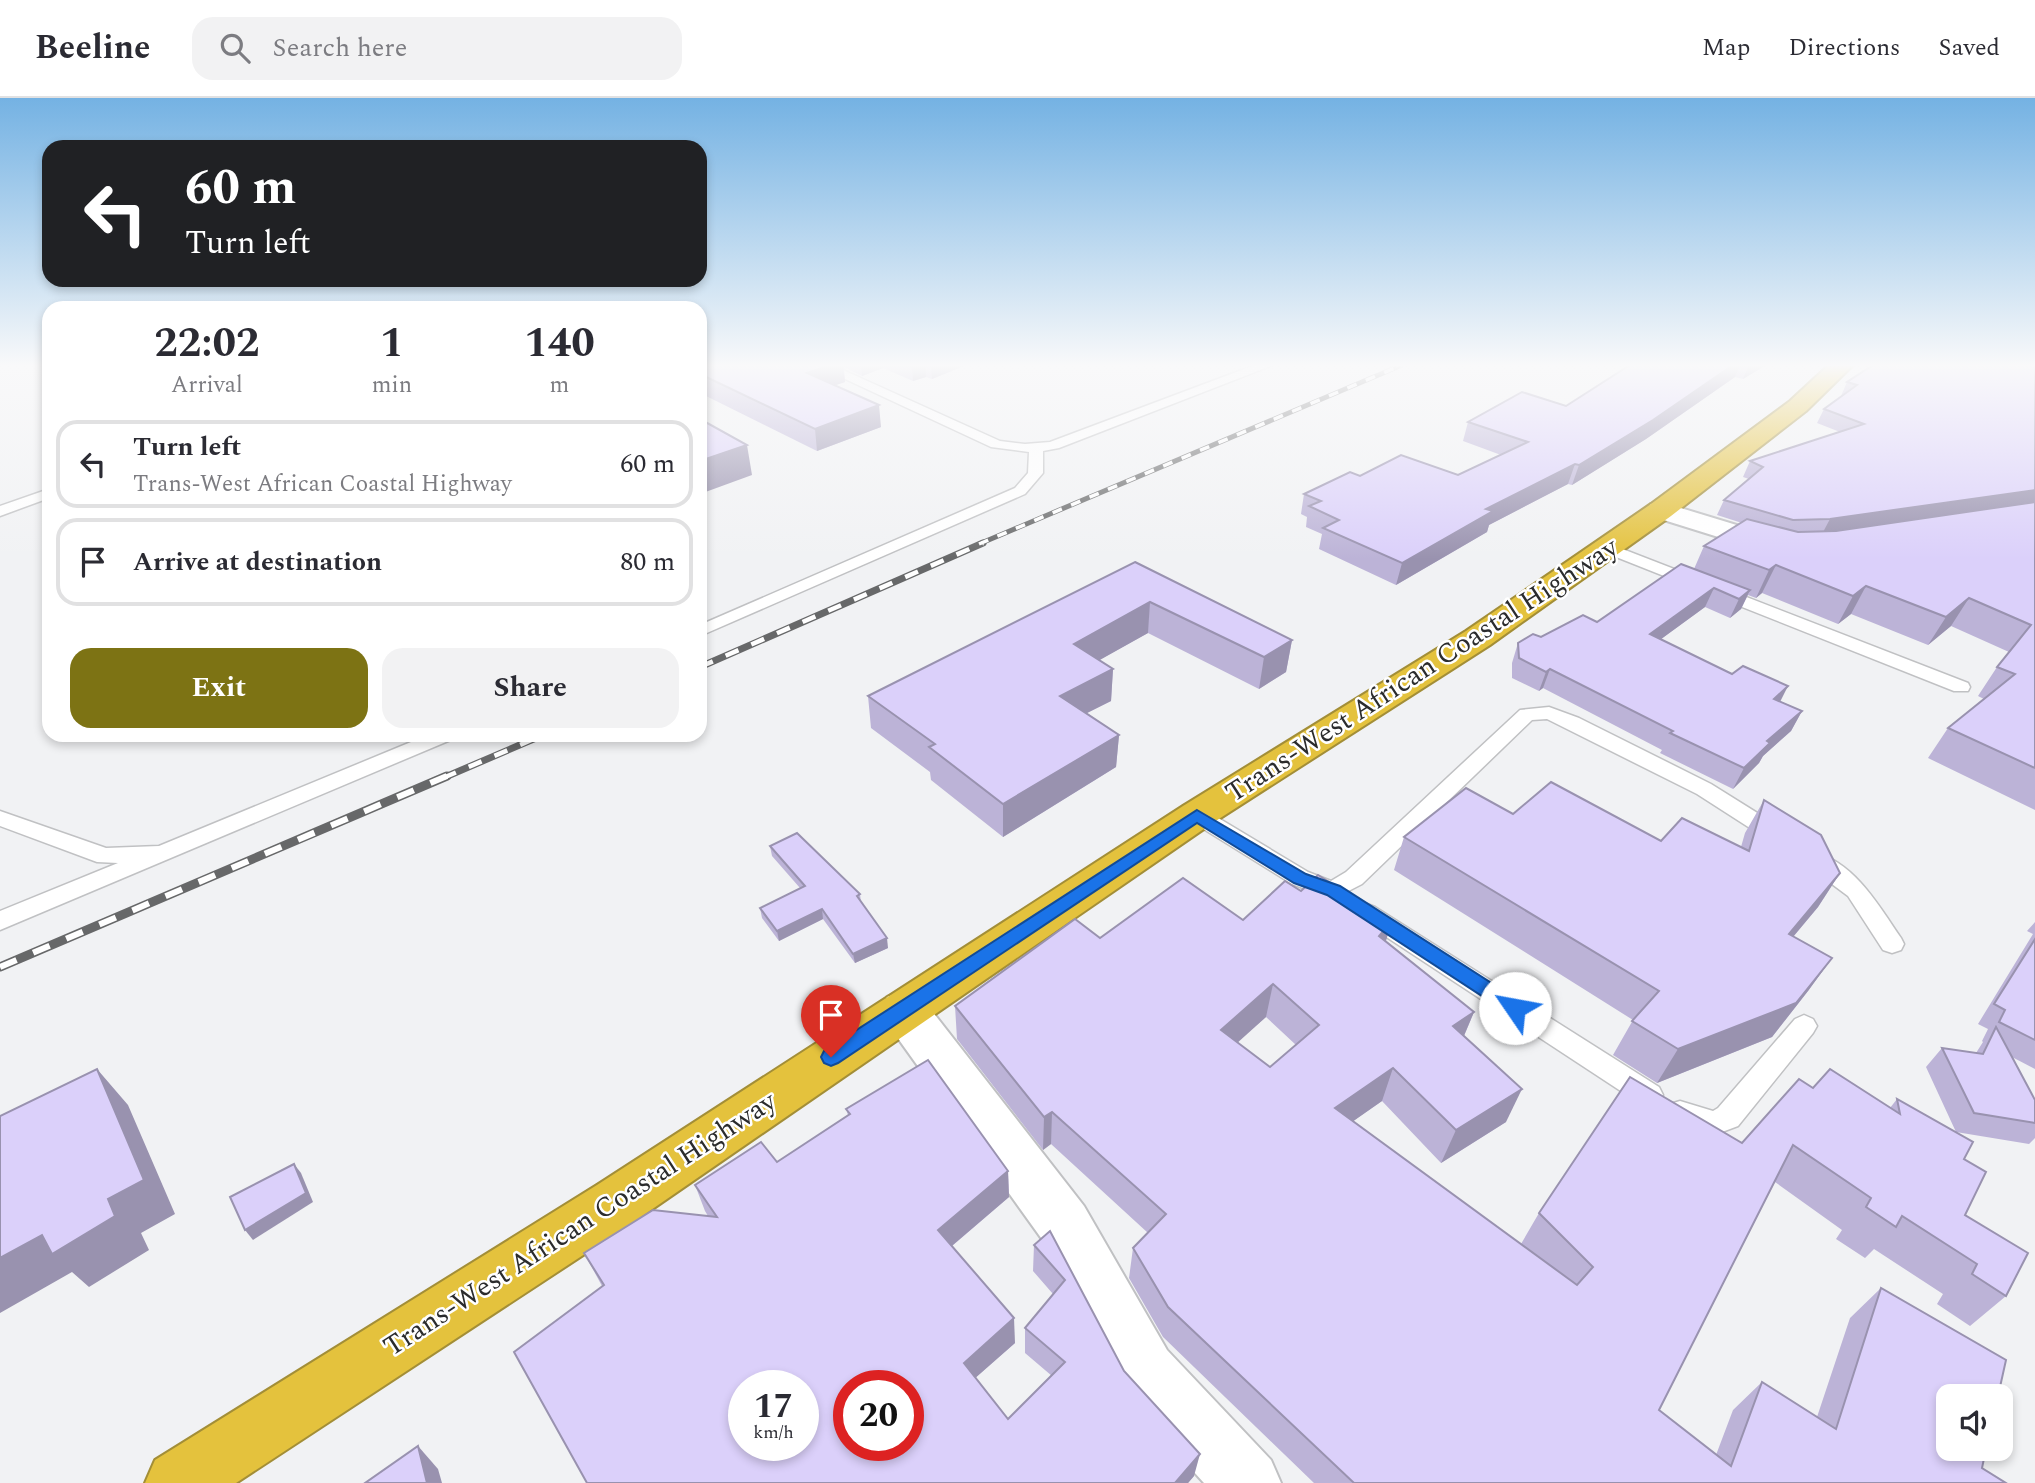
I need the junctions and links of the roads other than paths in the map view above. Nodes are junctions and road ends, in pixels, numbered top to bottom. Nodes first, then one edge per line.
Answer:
1 (964, 430) edge
2 (1095, 430) edge
3 (1767, 430) edge
4 (1036, 450) junction
5 (42, 496) edge
6 (1661, 510) junction
7 (0, 511) edge
8 (1797, 547) edge
9 (1607, 548) junction
10 (707, 628) edge
11 (1961, 687) dead end
12 (429, 742) edge
13 (1197, 815) junction
14 (0, 818) edge
15 (162, 854) junction
16 (1333, 891) junction
17 (0, 921) edge
18 (1892, 944) dead end
19 (904, 1010) junction
20 (1804, 1026) edge
21 (178, 1483) edge
22 (1248, 1483) edge

1 - 4 lane
2 - 4 lane
3 - 6 highway, Trans-West African Coastal Highway
4 - 10 lane
5 - 7 lane
6 - 8 street
6 - 9 highway, Trans-West African Coastal Highway
9 - 11 lane
9 - 13 highway, Trans-West African Coastal Highway
12 - 15 lane
13 - 16 lane
13 - 19 highway, Trans-West African Coastal Highway
14 - 15 lane
15 - 17 lane
16 - 18 lane
16 - 20 lane
19 - 21 highway, Trans-West African Coastal Highway
19 - 22 street

